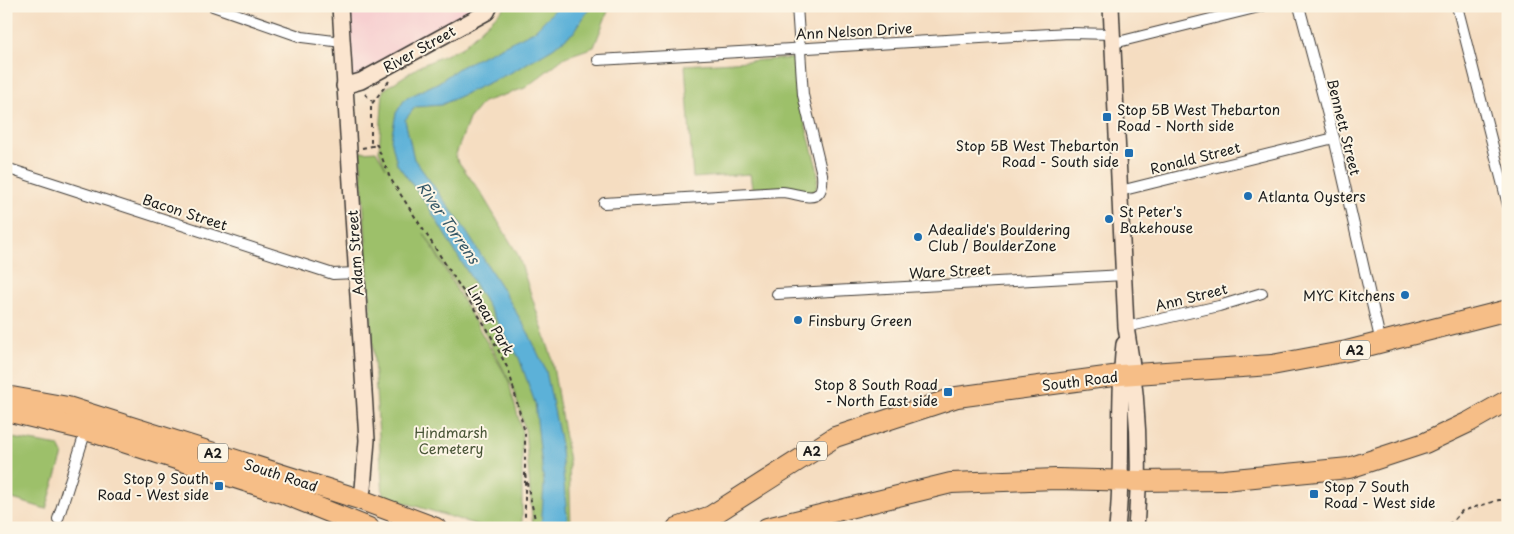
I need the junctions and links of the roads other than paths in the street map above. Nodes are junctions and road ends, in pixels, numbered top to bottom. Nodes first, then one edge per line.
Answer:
1 (213, 6) edge
2 (340, 6) edge
3 (490, 6) edge
4 (797, 6) edge
5 (1111, 6) edge
6 (1263, 6) edge
7 (1299, 6) edge
8 (1457, 6) edge
9 (1113, 39) junction
10 (342, 42) junction
11 (800, 48) junction
12 (598, 60) dead end
13 (344, 86) junction
14 (1334, 138) junction
15 (6, 168) edge
16 (1120, 191) junction
17 (604, 203) dead end
18 (1508, 205) edge
19 (356, 274) junction
20 (1124, 276) junction
21 (1262, 293) dead end
22 (777, 294) dead end
23 (1508, 310) edge
24 (1126, 327) junction
25 (1381, 343) junction
26 (1127, 375) junction
27 (6, 396) edge
28 (1508, 400) edge
29 (6, 411) edge
30 (86, 430) junction
31 (1130, 481) junction
32 (359, 499) junction
33 (58, 519) dead end
34 (369, 528) edge
35 (436, 528) edge
36 (677, 528) edge
37 (767, 528) edge
38 (1117, 528) edge
39 (1136, 528) edge

1 - 10 street
2 - 10 street, Adam Street
3 - 13 street, River Street
4 - 11 street
5 - 9 street
6 - 9 street, Ann Nelson Drive
7 - 14 street, Bennett Street
8 - 18 street
9 - 11 street, Ann Nelson Drive
9 - 16 street
10 - 13 street, Adam Street
11 - 12 street, Ann Nelson Drive
11 - 17 street
13 - 19 street, Adam Street
14 - 16 street, Ronald Street
14 - 25 street, Bennett Street
15 - 19 street, Bacon Street
16 - 20 street
19 - 32 street, Adam Street
20 - 22 street, Ware Street
20 - 24 street
21 - 24 street, Ann Street
23 - 25 highway, South Road / A2
24 - 26 street
25 - 26 highway, South Road / A2
26 - 31 street
26 - 36 highway, South Road / A2
27 - 32 highway, South Road / A2
28 - 31 highway
29 - 30 highway, South Road / A2
30 - 33 street
30 - 34 highway, South Road / A2
31 - 37 highway
31 - 38 street
31 - 39 street
32 - 35 highway, South Road / A2

